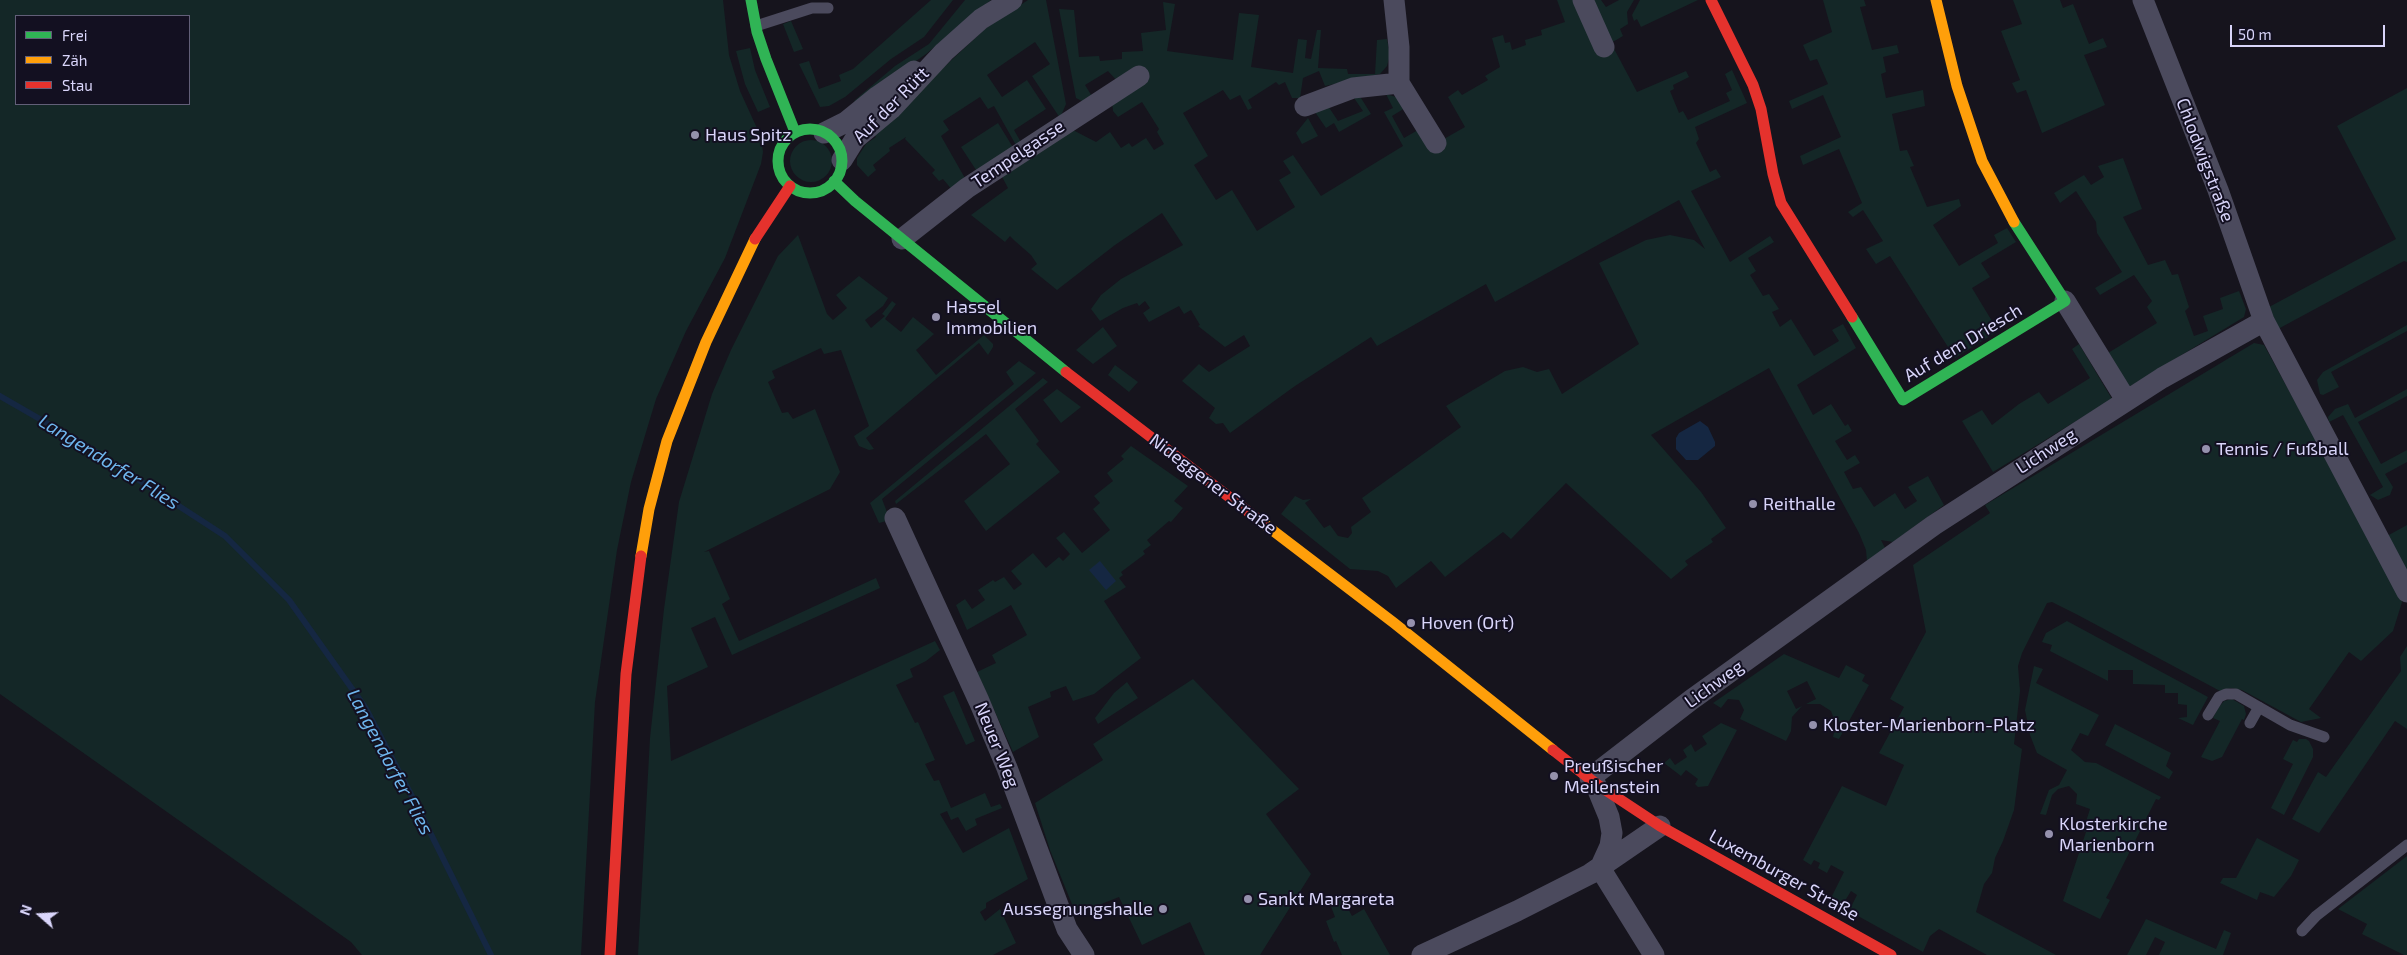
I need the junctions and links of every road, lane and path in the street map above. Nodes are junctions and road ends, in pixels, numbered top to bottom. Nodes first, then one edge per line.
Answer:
1 (751, 0) edge
2 (1012, 0) edge
3 (1394, 0) edge
4 (1583, 0) edge
5 (1711, 0) edge
6 (1936, 0) edge
7 (2143, 0) edge
8 (828, 8) dead end
9 (756, 26) junction
10 (1604, 47) dead end
11 (944, 52) junction
12 (1139, 76) dead end
13 (1399, 83) junction
14 (1305, 106) dead end
15 (796, 132) junction
16 (824, 132) junction
17 (1436, 143) dead end
18 (842, 160) junction
19 (834, 181) junction
20 (790, 186) junction
21 (902, 240) junction
22 (2065, 301) junction
23 (2264, 321) junction
24 (2126, 400) junction
25 (895, 518) dead end
26 (2407, 592) edge
27 (2259, 707) junction
28 (2208, 715) dead end
29 (2250, 723) dead end
30 (2324, 737) dead end
31 (1593, 781) junction
32 (1660, 826) junction
33 (2407, 845) edge
34 (1600, 868) junction
35 (2302, 931) dead end
36 (610, 955) edge
37 (1084, 955) edge
38 (1422, 955) edge
39 (1654, 955) edge
40 (1891, 955) edge

1 - 9 street
2 - 11 street, Auf der Rütt
3 - 13 street
4 - 10 street
5 - 22 street, Auf dem Driesch
6 - 22 street
7 - 23 street, Chlodwigstraße
8 - 9 lane
9 - 15 street
11 - 16 street, Auf der Rütt
11 - 18 street, Auf der Rütt
12 - 21 street, Tempelgasse
13 - 14 street
13 - 17 street
15 - 16 street
15 - 20 street
16 - 18 street
18 - 19 street
19 - 20 street
19 - 21 street, Nideggener Straße
20 - 36 street
21 - 31 street, Nideggener Straße
22 - 24 street
23 - 24 street, Lichweg
23 - 26 street
24 - 31 street, Lichweg
25 - 37 street, Neuer Weg
27 - 28 lane
27 - 29 lane
27 - 30 lane
31 - 32 street, Nideggener Straße
31 - 34 street, Nideggener Straße
32 - 34 street
32 - 40 street, Luxemburger Straße
33 - 35 lane
34 - 38 street
34 - 39 street

